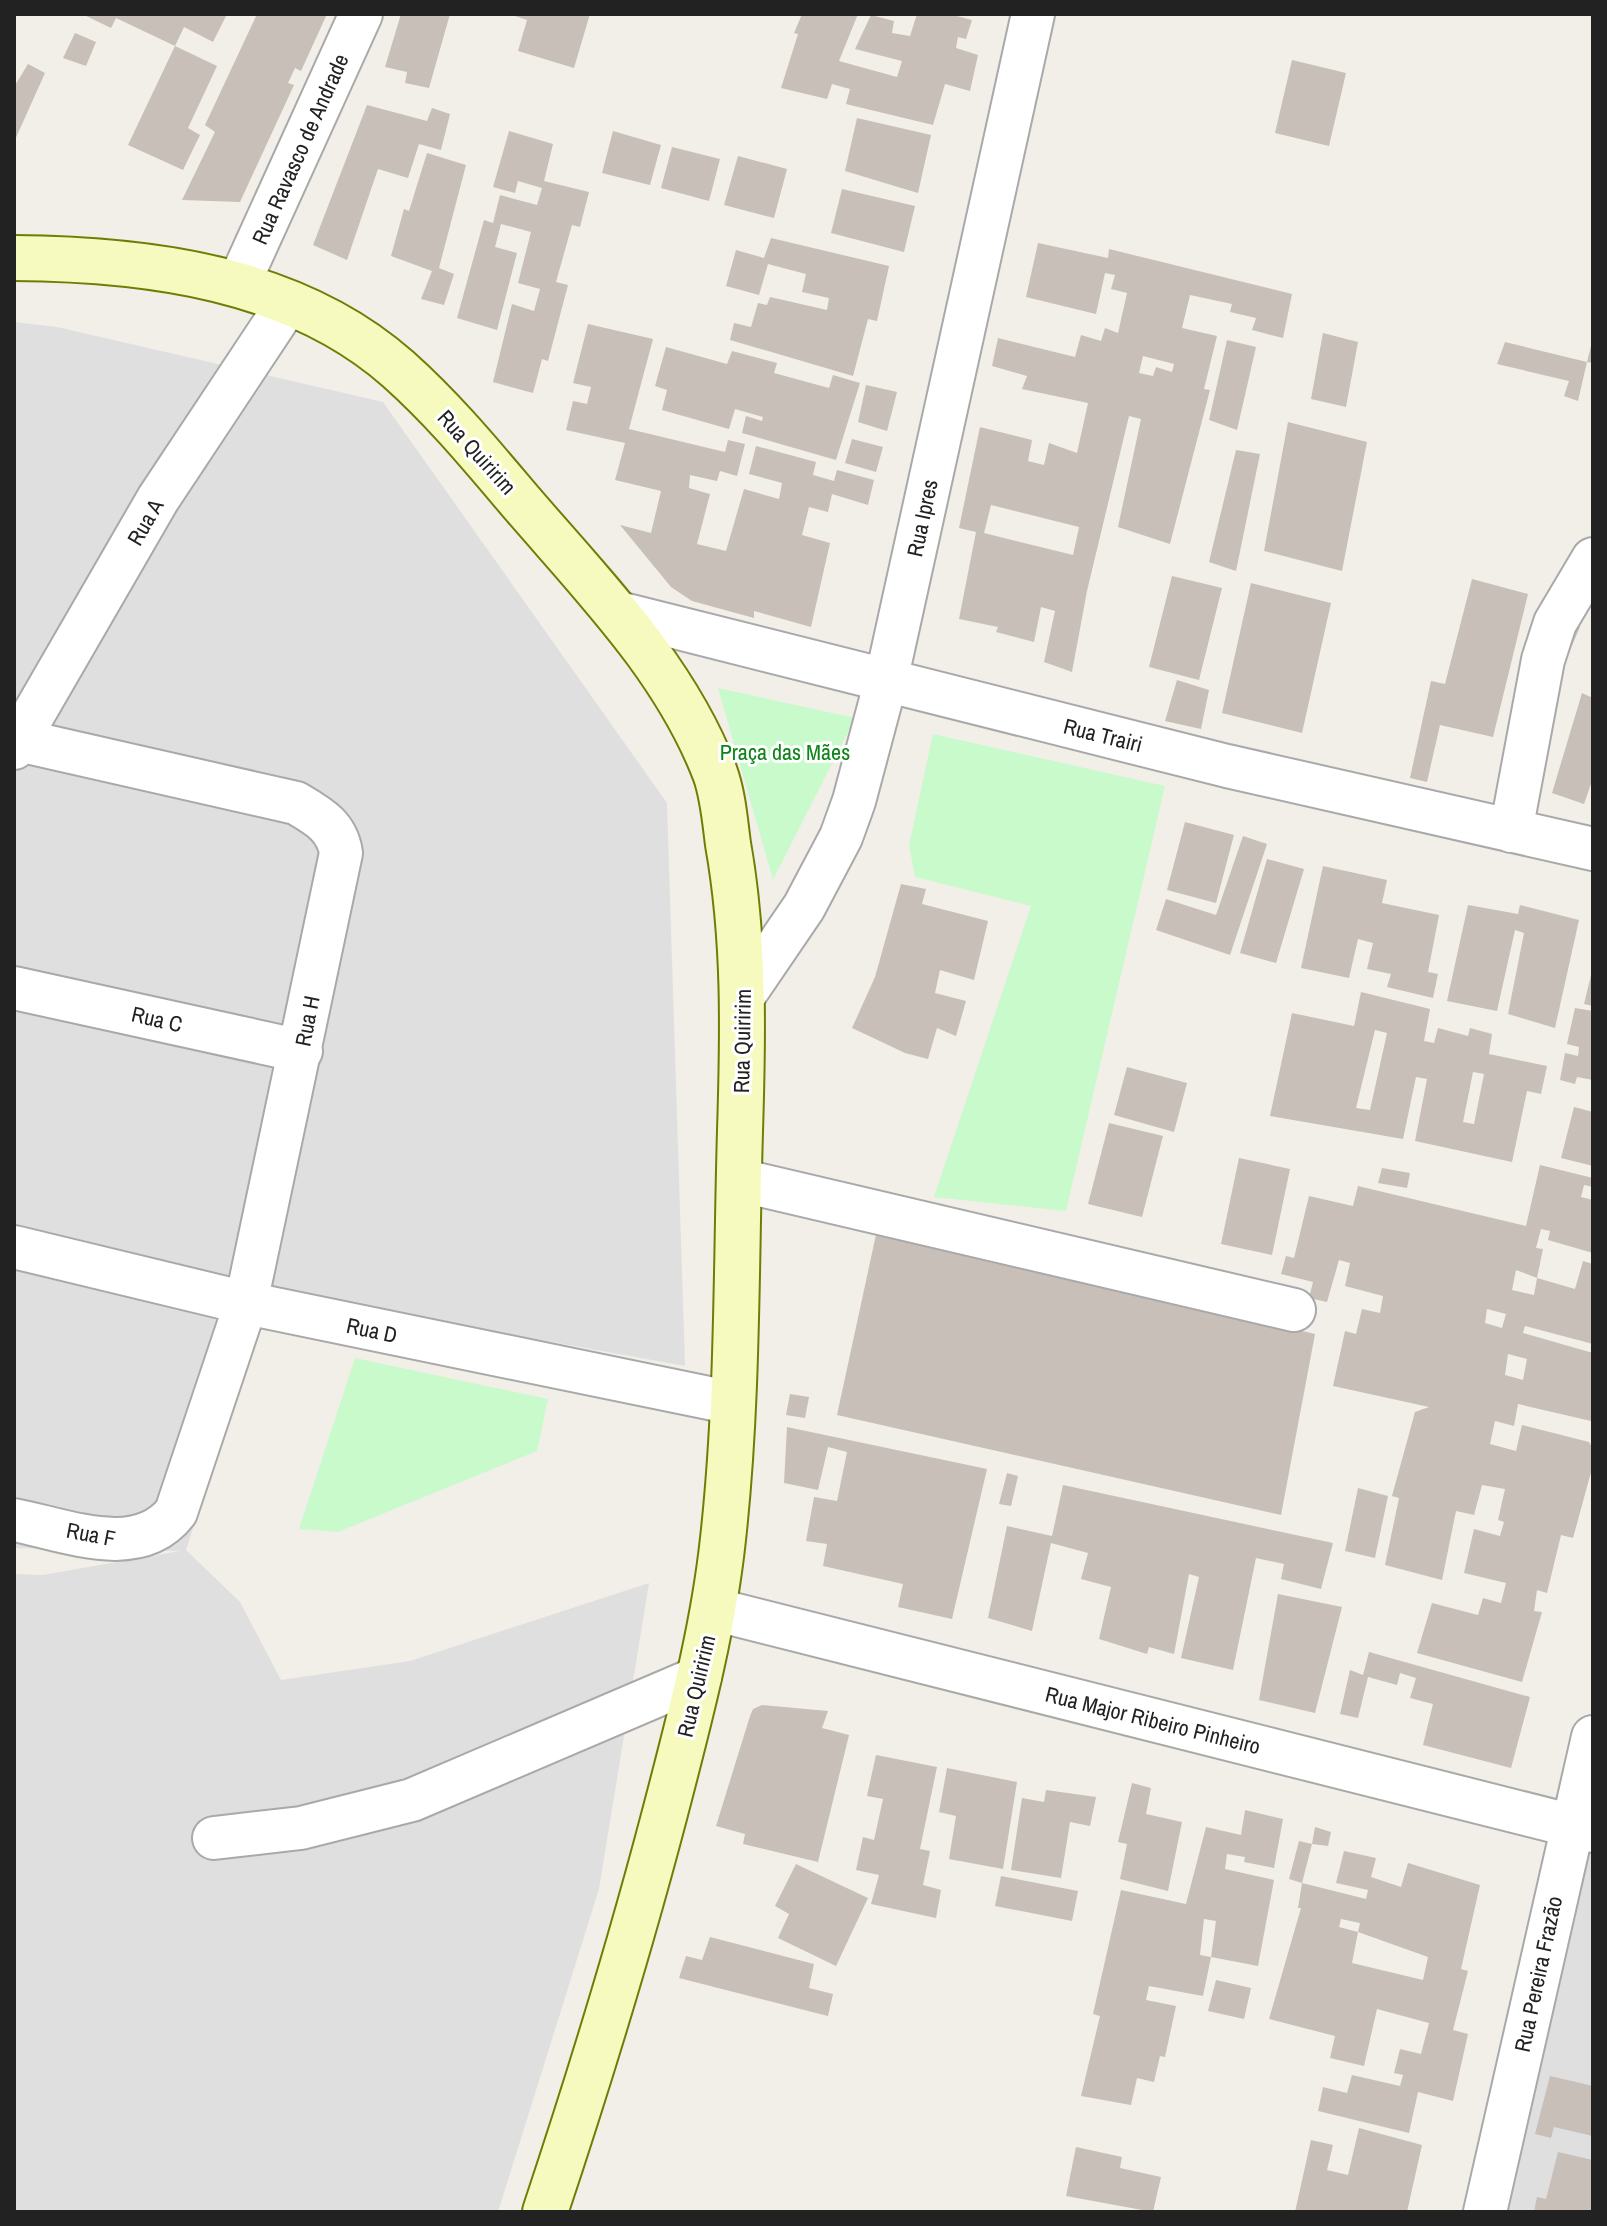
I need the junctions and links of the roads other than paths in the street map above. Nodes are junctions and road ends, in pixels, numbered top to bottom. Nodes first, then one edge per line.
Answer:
1 (361, 14) edge
2 (1033, 14) edge
3 (14, 258) edge
4 (238, 285) junction
5 (288, 303) junction
6 (1593, 559) edge
7 (615, 612) junction
8 (886, 681) junction
9 (16, 742) edge
10 (1511, 831) junction
11 (1593, 849) edge
12 (14, 988) edge
13 (744, 995) junction
14 (301, 1051) junction
15 (739, 1180) junction
16 (14, 1247) edge
17 (246, 1303) junction
18 (1294, 1310) dead end
19 (733, 1403) junction
20 (14, 1520) edge
21 (165, 1527) joint
22 (713, 1609) junction
23 (700, 1677) junction
24 (1593, 1737) edge
25 (1582, 1828) edge
26 (214, 1838) dead end
27 (545, 2212) edge
28 (1485, 2212) edge

1 - 4 street, Rua Ravasco de Andrade
2 - 8 street, Rua Ipres
3 - 4 main road, Rua Quiririm
4 - 5 main road, Rua Quiririm
5 - 7 main road, Rua Quiririm
5 - 9 street, Rua A
6 - 10 street
7 - 8 street, Rua Trairi
7 - 13 main road, Rua Quiririm
8 - 10 street, Rua Trairi
8 - 13 street, Rua Ipres
9 - 14 street, Rua H
10 - 11 street, Rua Trairi
12 - 14 street, Rua C
13 - 15 main road, Rua Quiririm
14 - 17 street, Rua H
15 - 18 street
15 - 19 main road, Rua Quiririm
16 - 17 street, Rua D
17 - 19 street, Rua D
17 - 21 street, Rua H
19 - 22 main road, Rua Quiririm
20 - 21 street, Rua F
22 - 23 main road, Rua Quiririm
22 - 25 street, Rua Major Ribeiro Pinheiro
23 - 26 street
23 - 27 main road, Rua Quiririm
24 - 25 street, Rua Pereira Frazão
25 - 28 street, Rua Pereira Frazão

